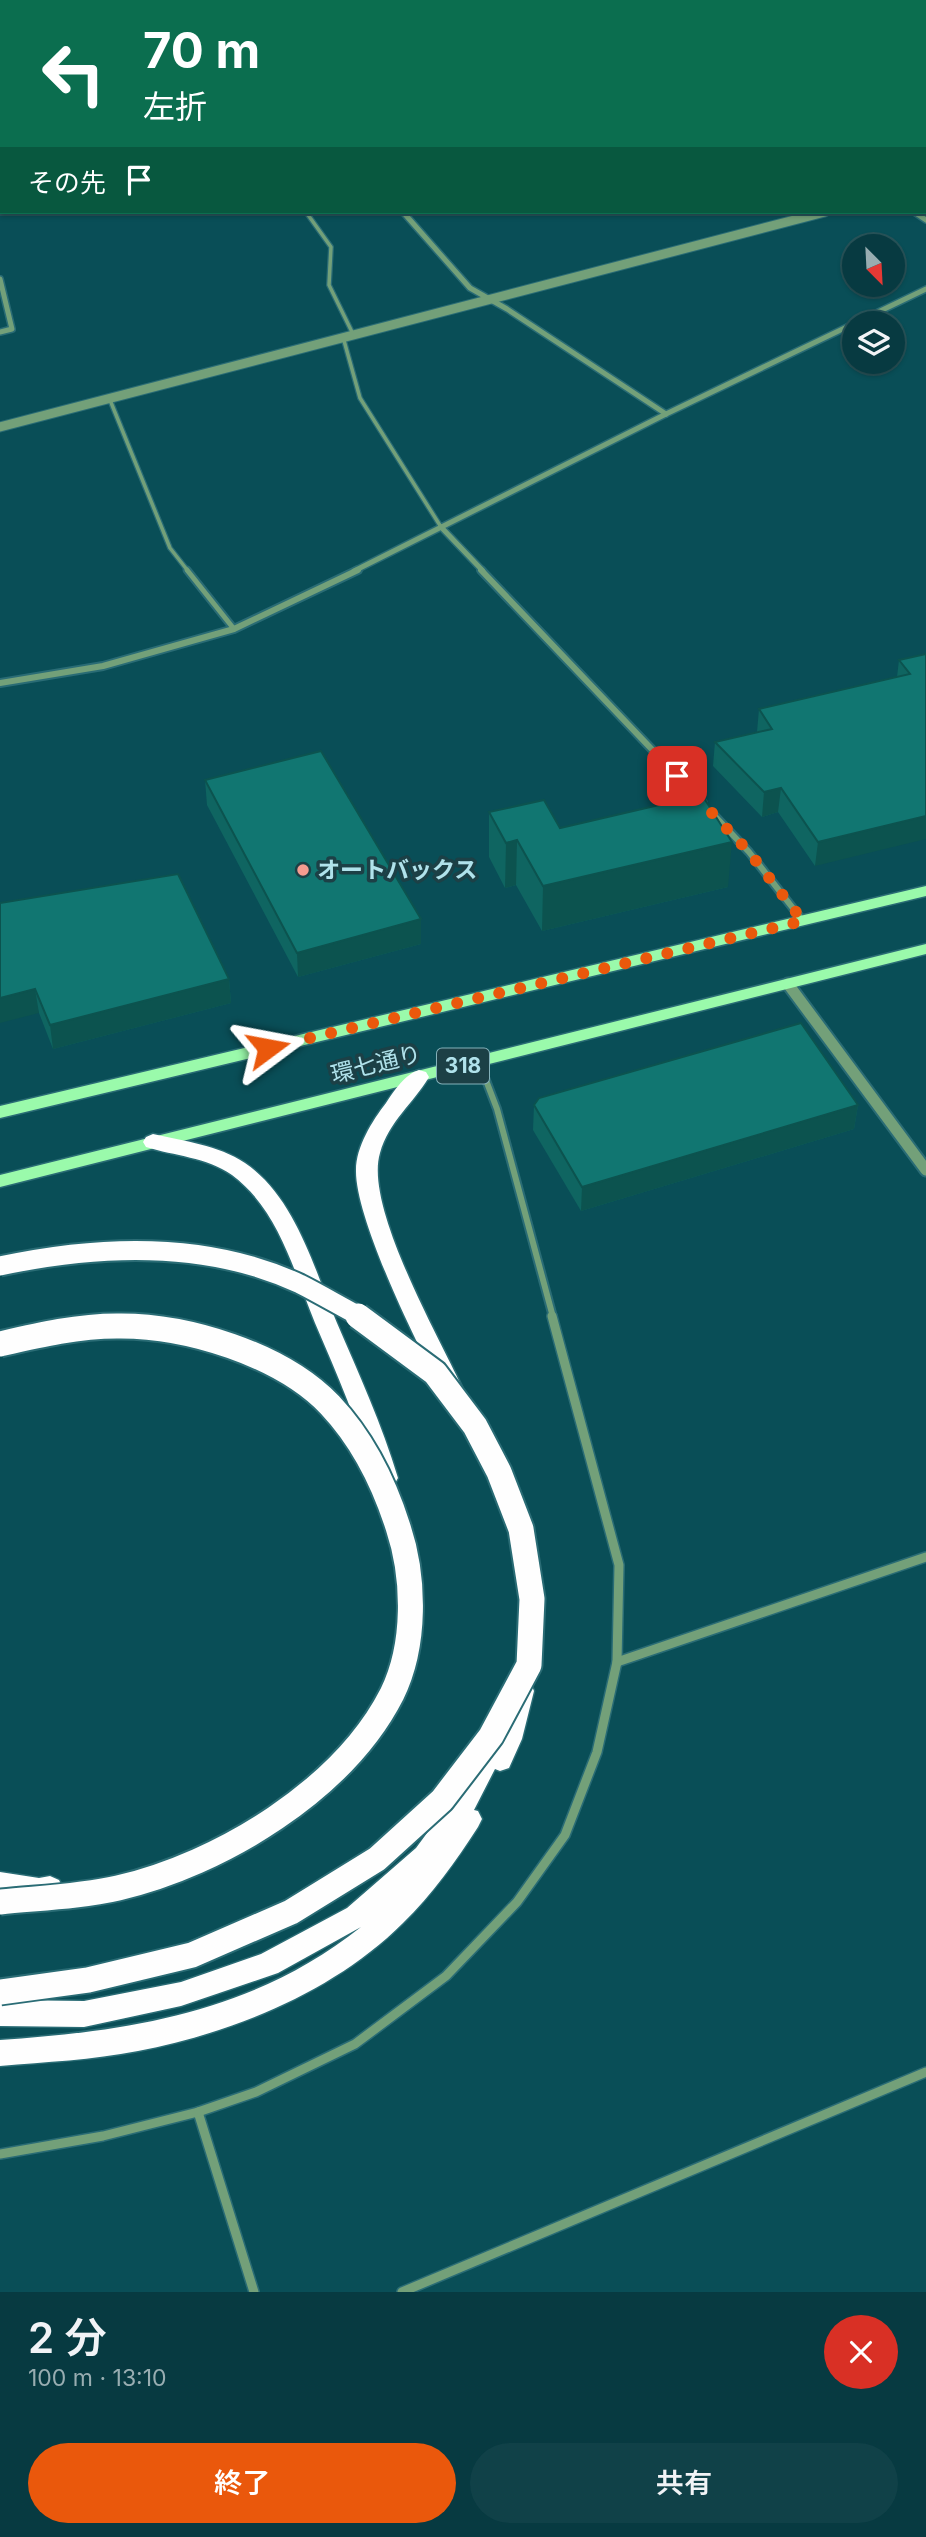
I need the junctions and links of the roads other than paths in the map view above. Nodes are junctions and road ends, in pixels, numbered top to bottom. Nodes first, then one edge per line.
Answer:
1 (307, 214) edge
2 (405, 214) edge
3 (817, 214) edge
4 (0, 279) edge
5 (926, 289) edge
6 (488, 300) junction
7 (0, 332) edge
8 (348, 336) junction
9 (110, 400) junction
10 (666, 414) junction
11 (0, 427) edge
12 (441, 527) junction
13 (234, 629) junction
14 (0, 683) edge
15 (926, 891) edge
16 (803, 921) junction
17 (926, 948) edge
18 (788, 984) junction
19 (479, 1062) junction
20 (419, 1077) junction
21 (0, 1112) edge
22 (153, 1142) junction
23 (926, 1170) edge
24 (0, 1181) edge
25 (0, 1266) edge
26 (0, 1344) edge
27 (926, 1556) edge
28 (617, 1662) junction
29 (525, 1665) junction
30 (0, 1884) edge
31 (0, 1902) edge
32 (0, 1992) edge
33 (0, 2013) edge
34 (0, 2053) edge
35 (926, 2072) edge
36 (198, 2112) junction
37 (0, 2154) edge
38 (254, 2292) edge
39 (402, 2292) edge

1 - 8 lane
2 - 6 street
3 - 6 street
4 - 7 street
5 - 10 street
6 - 8 street
6 - 10 street
8 - 9 street
8 - 12 lane
9 - 11 street
9 - 13 lane
10 - 12 street
12 - 13 street
12 - 16 street
13 - 14 street
15 - 16 main road, 環七通り
16 - 21 main road, 環七通り
17 - 18 main road, 環七通り / 318
18 - 19 main road, 環七通り / 318
18 - 23 street
19 - 20 main road, 環七通り / 318
19 - 28 street
20 - 22 main road, 環七通り / 318
20 - 29 highway
22 - 24 main road, 環七通り / 318
22 - 30 highway, bridge
25 - 29 highway, bridge
26 - 31 highway, bridge
27 - 28 street
28 - 36 street
29 - 32 highway, bridge
29 - 33 highway, bridge
29 - 34 highway, bridge
35 - 39 street
36 - 37 street
36 - 38 street

